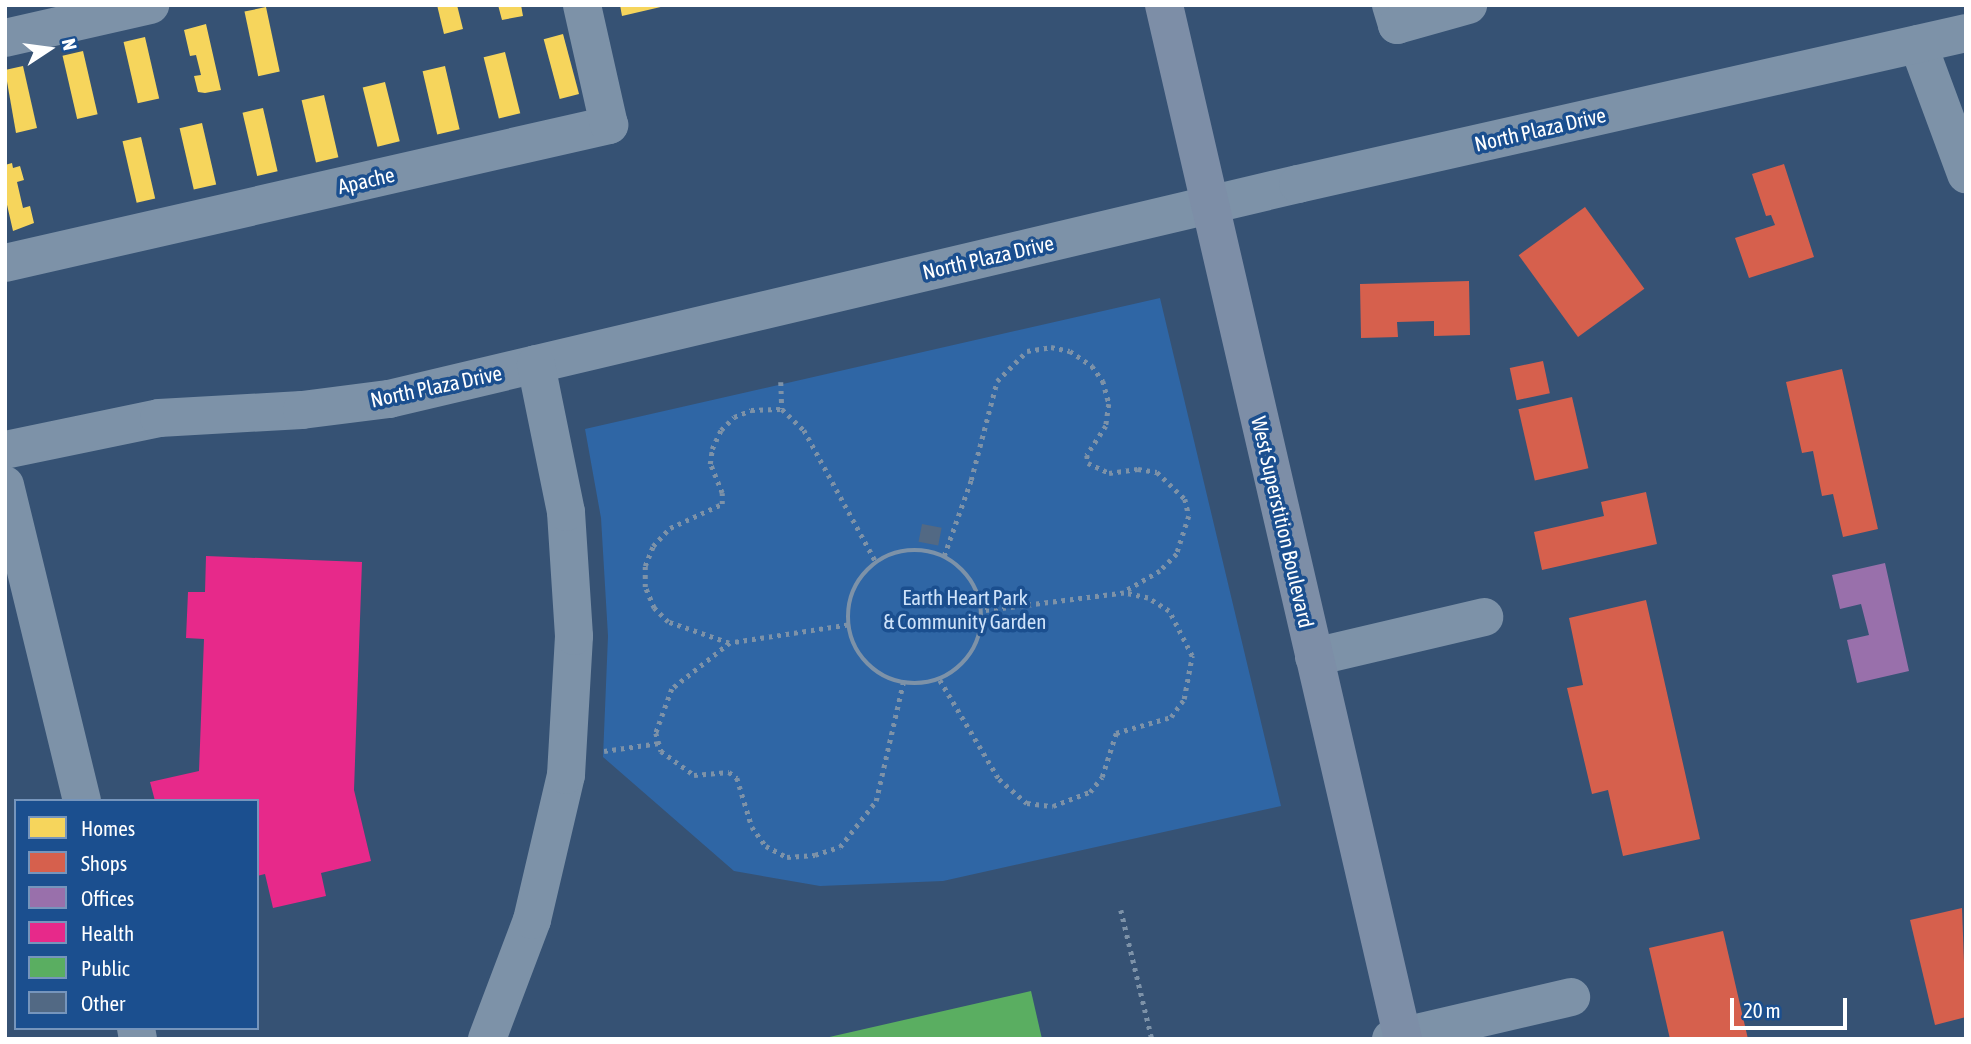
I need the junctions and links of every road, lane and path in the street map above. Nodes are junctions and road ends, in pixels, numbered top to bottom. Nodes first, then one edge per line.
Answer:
1 (150, 5) edge
2 (582, 5) edge
3 (1164, 5) edge
4 (1391, 5) edge
5 (1468, 5) edge
6 (1966, 33) edge
7 (5, 38) edge
8 (1918, 44) junction
9 (1966, 174) edge
10 (1210, 205) junction
11 (5, 263) edge
12 (536, 364) junction
13 (781, 382) dead end
14 (782, 409) junction
15 (5, 450) edge
16 (5, 485) edge
17 (944, 556) junction
18 (876, 562) junction
19 (1124, 593) junction
20 (981, 611) junction
21 (1485, 617) dead end
22 (848, 625) junction
23 (730, 643) junction
24 (1314, 657) junction
25 (940, 680) junction
26 (903, 683) junction
27 (659, 743) junction
28 (568, 750) junction
29 (82, 799) edge
30 (1121, 910) dead end
31 (1571, 997) dead end
32 (1399, 1038) edge
33 (488, 1039) edge
34 (1152, 1039) edge

1 - 7 street
2 - 11 street, Apache
3 - 10 main road, West Superstition Boulevard
4 - 5 street
6 - 8 street, North Plaza Drive
8 - 9 street
8 - 10 street, North Plaza Drive
10 - 12 street, North Plaza Drive
10 - 24 main road, West Superstition Boulevard
12 - 15 street, North Plaza Drive
12 - 28 street
13 - 14 path
14 - 18 path
14 - 23 path
16 - 29 street
17 - 18 path
17 - 19 path
17 - 20 path
18 - 22 path
19 - 20 path
19 - 25 path
20 - 25 path
21 - 24 street
22 - 23 path
22 - 26 path
23 - 27 path
24 - 32 main road, West Superstition Boulevard
25 - 26 path
26 - 27 path
27 - 28 path
28 - 33 street
30 - 34 path
31 - 32 street

